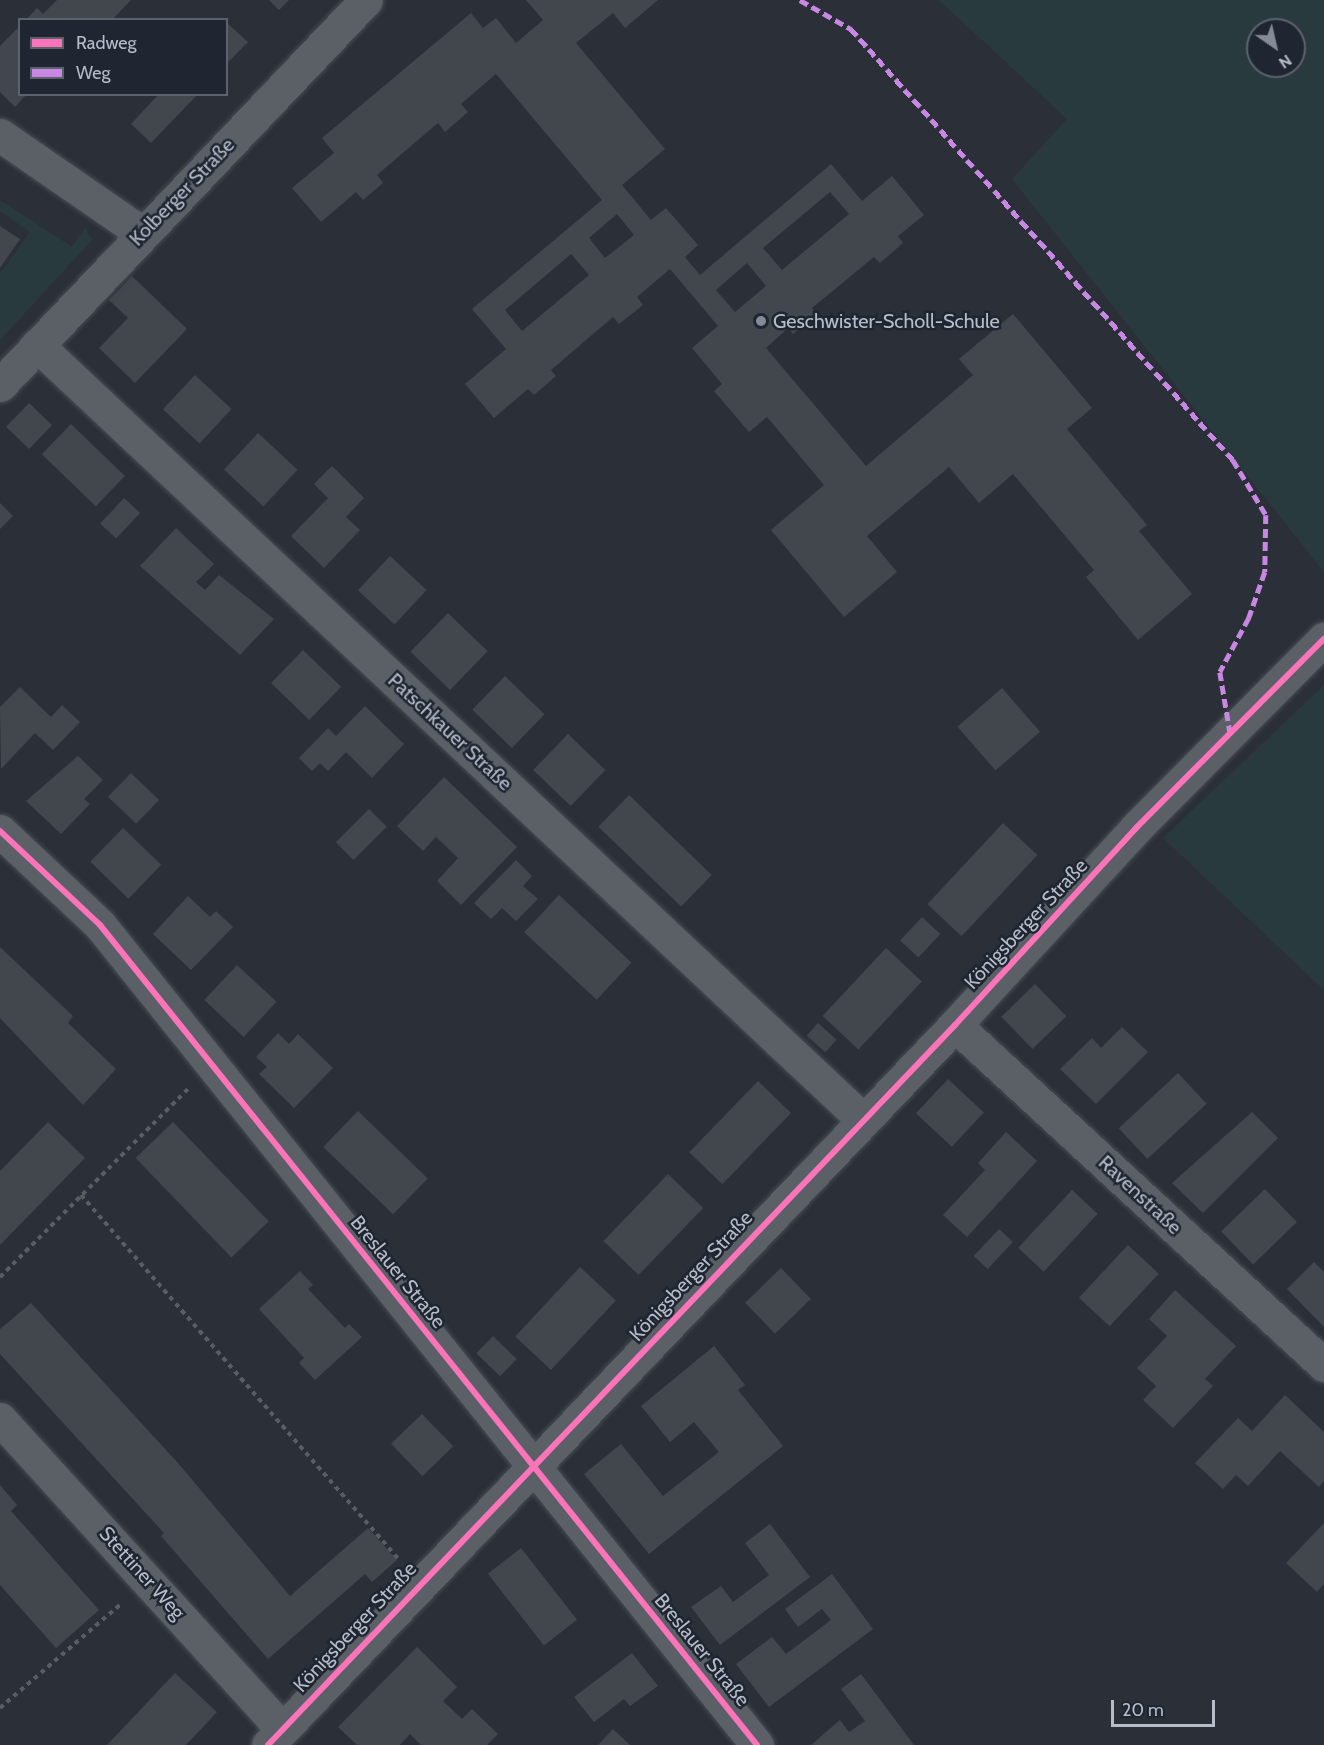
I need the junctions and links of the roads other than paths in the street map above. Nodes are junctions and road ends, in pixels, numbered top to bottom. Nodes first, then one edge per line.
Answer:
1 (366, 0) edge
2 (0, 135) edge
3 (142, 233) junction
4 (38, 345) junction
5 (0, 385) edge
6 (1324, 639) edge
7 (0, 831) edge
8 (956, 1025) junction
9 (862, 1119) junction
10 (1324, 1365) edge
11 (0, 1419) edge
12 (534, 1467) junction
13 (275, 1737) edge
14 (742, 1739) edge

1 - 3 street, Kolberger Straße
2 - 3 street
3 - 4 street, Kolberger Straße
4 - 5 street, Kolberger Straße
4 - 9 street, Patschkauer Straße
6 - 8 street, Königsberger Straße
7 - 12 street, Breslauer Straße
8 - 9 street, Königsberger Straße
8 - 10 street, Ravenstraße
9 - 12 street, Königsberger Straße
11 - 13 street, Stettiner Weg
12 - 13 street, Königsberger Straße
12 - 14 street, Breslauer Straße

